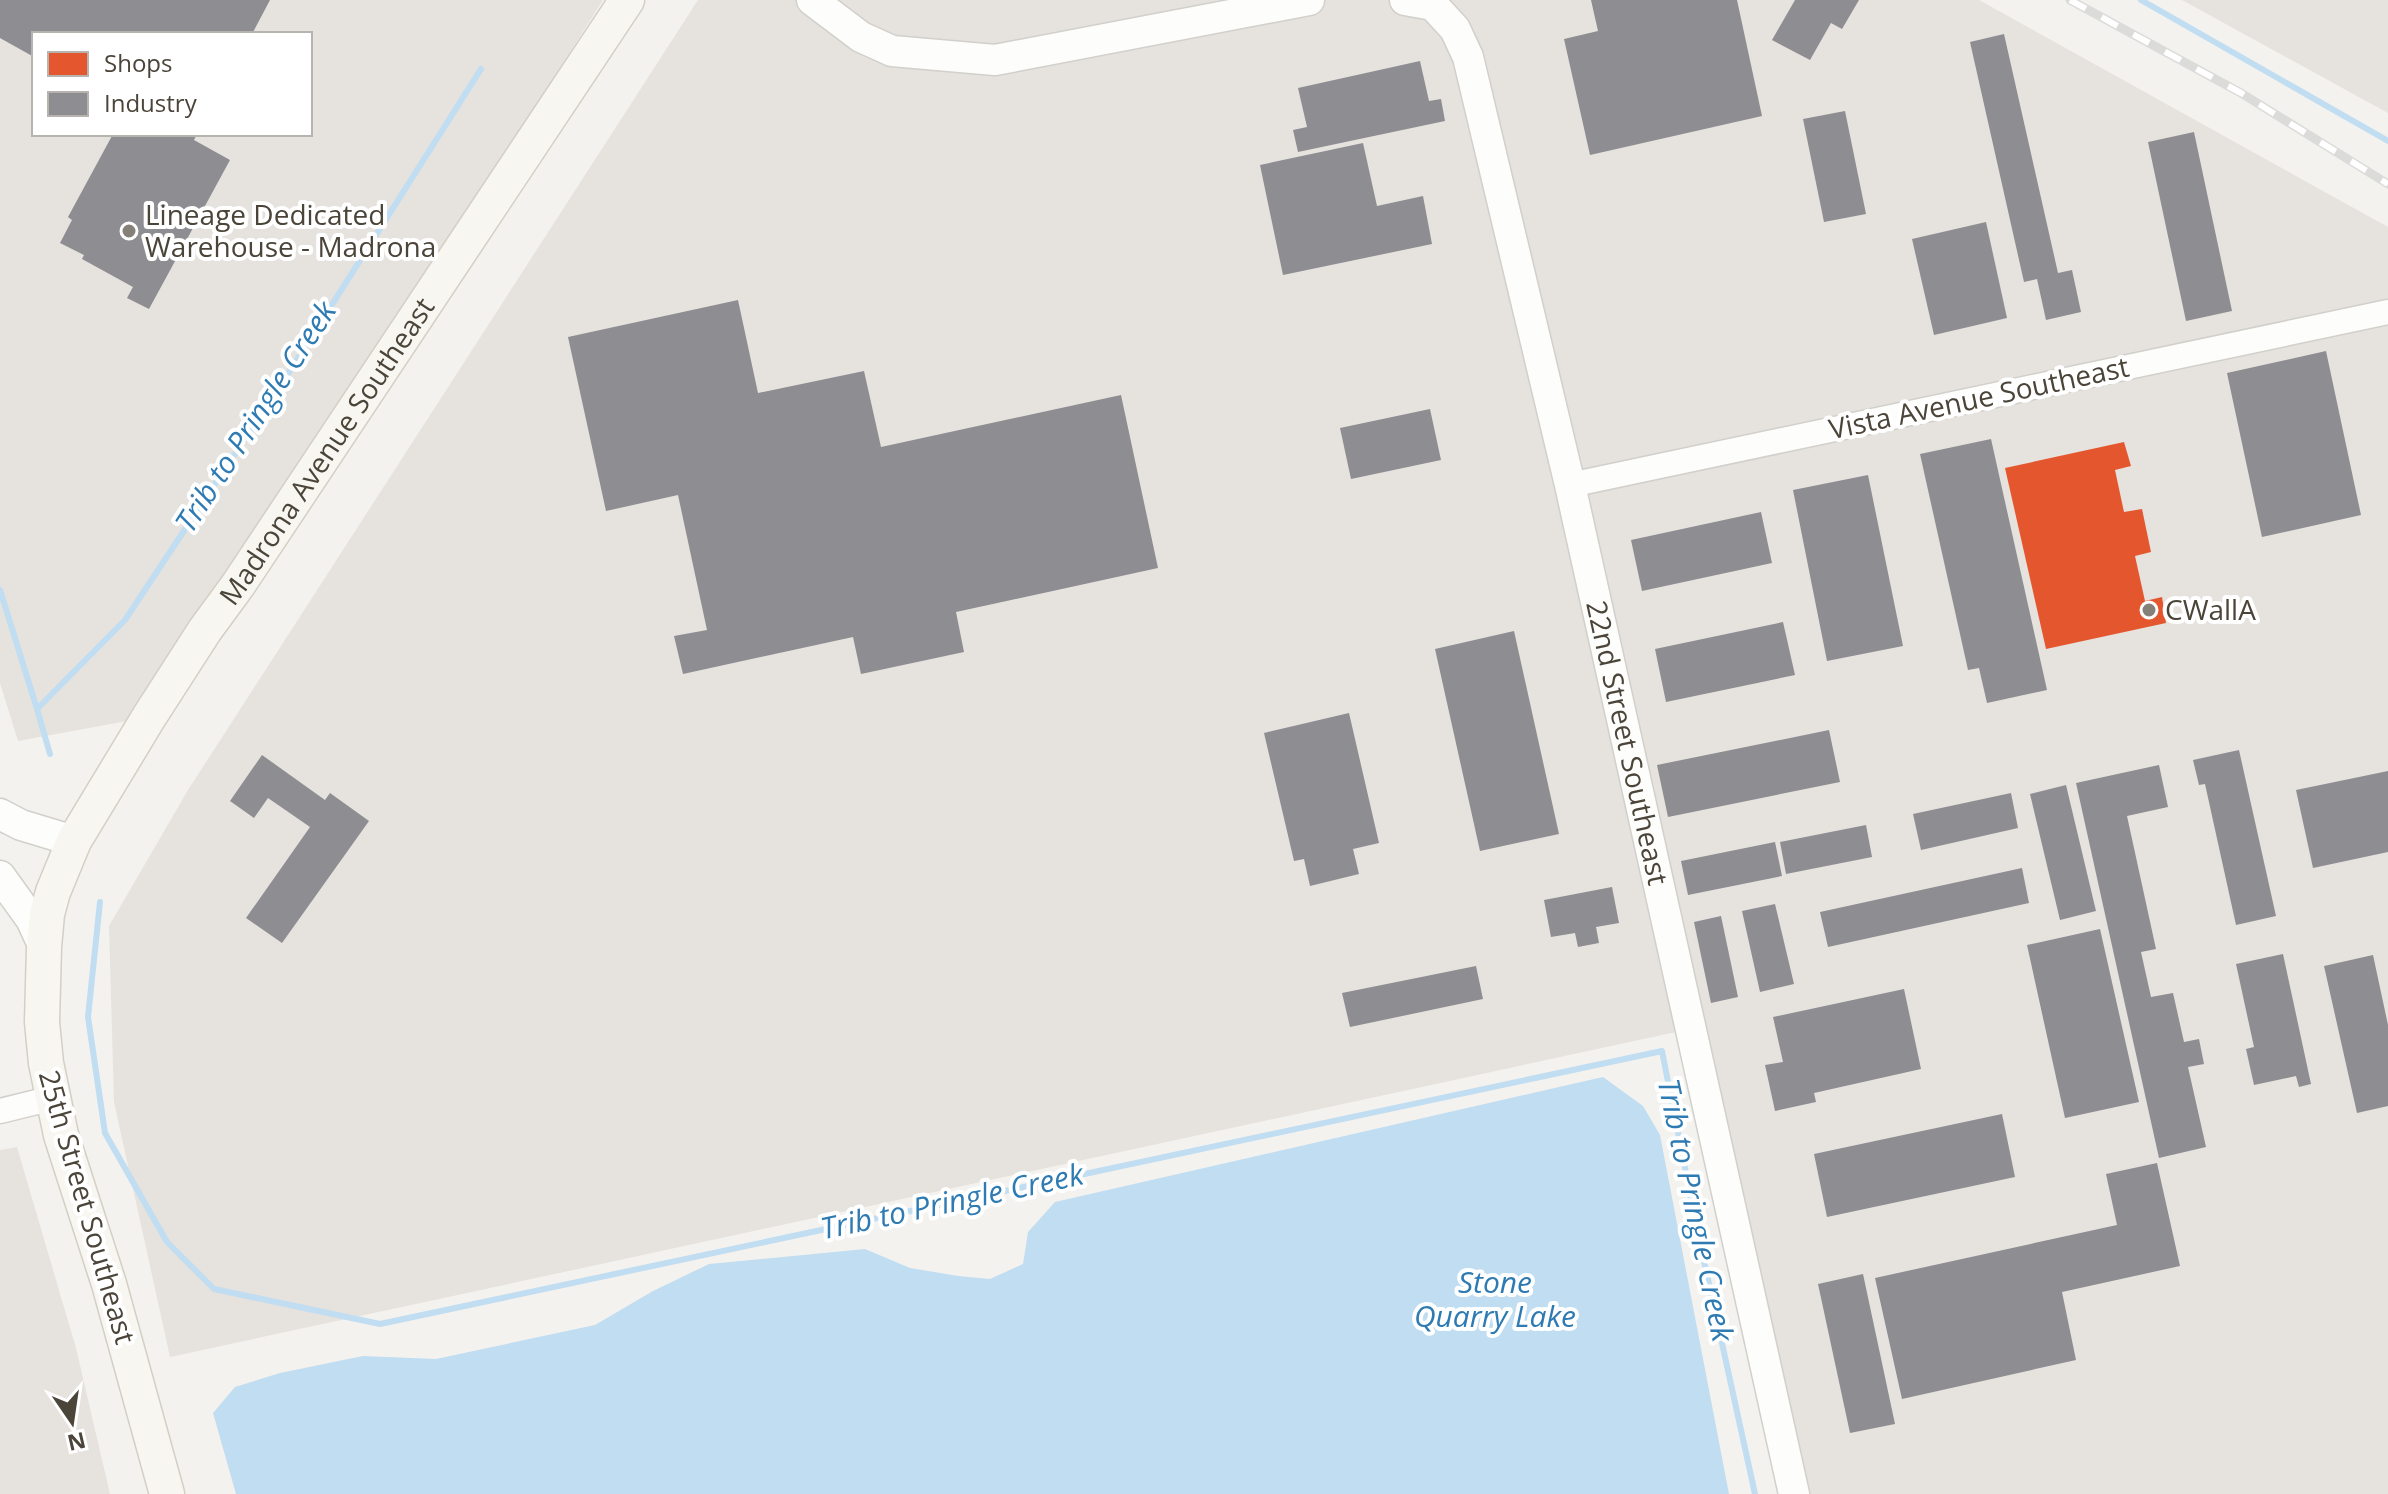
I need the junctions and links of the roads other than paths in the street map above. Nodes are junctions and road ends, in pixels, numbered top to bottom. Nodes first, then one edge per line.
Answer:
1 (627, 0) edge
2 (812, 0) edge
3 (1309, 0) edge
4 (1419, 2) edge
5 (2388, 312) edge
6 (1570, 485) junction
7 (0, 814) edge
8 (74, 841) junction
9 (0, 876) edge
10 (46, 930) junction
11 (53, 1098) junction
12 (0, 1111) edge
13 (167, 1494) edge
14 (1794, 1494) edge

1 - 8 main road, Madrona Avenue Southeast
2 - 3 street
4 - 6 street, 22nd Street Southeast
5 - 6 street, Vista Avenue Southeast
6 - 14 street, 22nd Street Southeast
7 - 8 street
8 - 10 main road, Madrona Avenue Southeast
9 - 10 street
10 - 11 main road, 25th Street Southeast
11 - 12 street
11 - 13 main road, 25th Street Southeast

